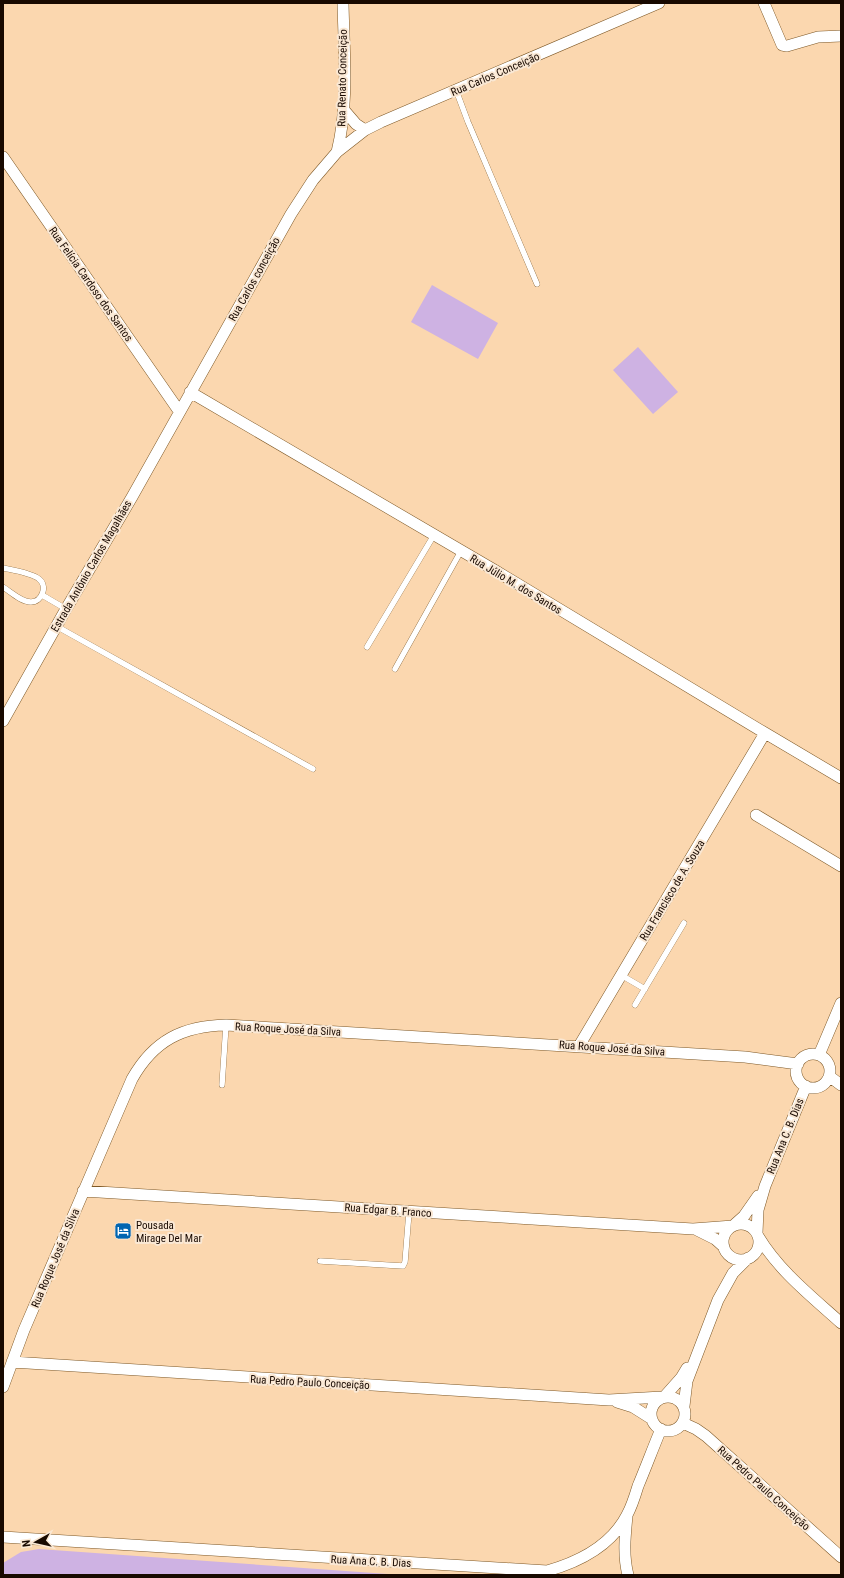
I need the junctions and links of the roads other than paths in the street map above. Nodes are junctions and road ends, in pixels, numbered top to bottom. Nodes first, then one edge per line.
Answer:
1 (343, 3) edge
2 (658, 3) edge
3 (764, 3) edge
4 (841, 36) edge
5 (456, 90) junction
6 (344, 110) junction
7 (365, 130) junction
8 (337, 152) junction
9 (3, 157) edge
10 (537, 284) dead end
11 (190, 392) junction
12 (179, 411) junction
13 (434, 535) junction
14 (461, 551) junction
15 (3, 568) edge
16 (3, 587) edge
17 (42, 595) junction
18 (66, 609) junction
19 (56, 626) junction
20 (367, 647) dead end
21 (395, 669) dead end
22 (3, 721) edge
23 (765, 733) junction
24 (313, 769) dead end
25 (841, 778) edge
26 (756, 815) dead end
27 (841, 866) edge
28 (684, 923) dead end
29 (621, 975) junction
30 (645, 989) junction
31 (841, 1003) edge
32 (635, 1005) dead end
33 (226, 1025) junction
34 (579, 1046) junction
35 (819, 1055) junction
36 (798, 1064) junction
37 (829, 1076) junction
38 (222, 1085) dead end
39 (841, 1085) edge
40 (806, 1086) junction
41 (765, 1186) junction
42 (83, 1191) junction
43 (409, 1212) junction
44 (734, 1225) junction
45 (693, 1229) junction
46 (758, 1235) junction
47 (725, 1249) junction
48 (748, 1258) junction
49 (320, 1261) dead end
50 (718, 1300) junction
51 (841, 1322) edge
52 (698, 1350) junction
53 (12, 1362) junction
54 (3, 1387) edge
55 (664, 1397) junction
56 (609, 1400) junction
57 (684, 1406) junction
58 (652, 1419) junction
59 (683, 1423) junction
60 (661, 1429) junction
61 (627, 1515) junction
62 (3, 1537) edge
63 (841, 1558) edge
64 (547, 1571) junction
65 (558, 1575) edge
66 (628, 1575) edge

1 - 6 street, Rua Renato Conceição
2 - 5 street, Rua Carlos Conceição
3 - 4 street
5 - 7 street, Rua Carlos Conceição
5 - 10 lane
6 - 7 street
6 - 8 street, Rua Renato Conceição
7 - 8 street, Rua Carlos Conceição
8 - 11 street, Rua Carlos conceição
9 - 12 street, Rua Felícia Cardoso dos Santos
11 - 12 street, Rua Carlos conceição
11 - 13 street, Rua Júlio M. dos Santos
12 - 18 street, Estrada Antônio Carlos Magalhães
13 - 14 street, Rua Júlio M. dos Santos
13 - 20 lane
14 - 21 lane
14 - 23 street, Rua Júlio M. dos Santos
15 - 17 lane
16 - 17 lane
17 - 18 lane
18 - 19 street, Estrada Antônio Carlos Magalhães
19 - 22 street, Estrada Antônio Carlos Magalhães
19 - 24 lane
23 - 25 street, Rua Júlio M. dos Santos
23 - 29 street, Rua Francisco de A. Souza
26 - 27 street
28 - 30 lane
29 - 30 lane
29 - 34 street, Rua Francisco de A. Souza
30 - 32 lane
31 - 35 street
33 - 34 street, Rua Roque José da Silva
33 - 38 lane
33 - 42 street, Rua Roque José da Silva
34 - 36 street, Rua Roque José da Silva
35 - 36 street
35 - 37 street
36 - 40 street
37 - 39 street
37 - 40 street
40 - 41 street, Rua Ana C. B. Dias
41 - 44 street, Rua Ana C. B. Dias
41 - 46 street, Rua Ana C. B. Dias
42 - 43 street, Rua Edgar B. Franco
42 - 53 street, Rua Roque José da Silva
43 - 45 street, Rua Edgar B. Franco
43 - 49 lane
44 - 45 street, Rua Edgar B. Franco
44 - 46 street
44 - 47 street
45 - 47 street, Rua Edgar B. Franco
46 - 48 street
46 - 51 street
47 - 48 street
47 - 50 street
48 - 50 street
50 - 52 street
52 - 55 street
52 - 57 street
53 - 54 street, Rua Roque José da Silva
53 - 56 street, Rua Pedro Paulo Conceição
55 - 56 street, Rua Pedro Paulo Conceição
55 - 57 street
55 - 58 street
56 - 58 street, Rua Pedro Paulo Conceição
57 - 59 street
58 - 60 street
59 - 60 street
59 - 63 street, Rua Pedro Paulo Conceição
60 - 61 street, Rua Ana C. B. Dias
61 - 64 street, Rua Ana C. B. Dias
61 - 66 street
62 - 64 street, Rua Ana C. B. Dias
64 - 65 street

